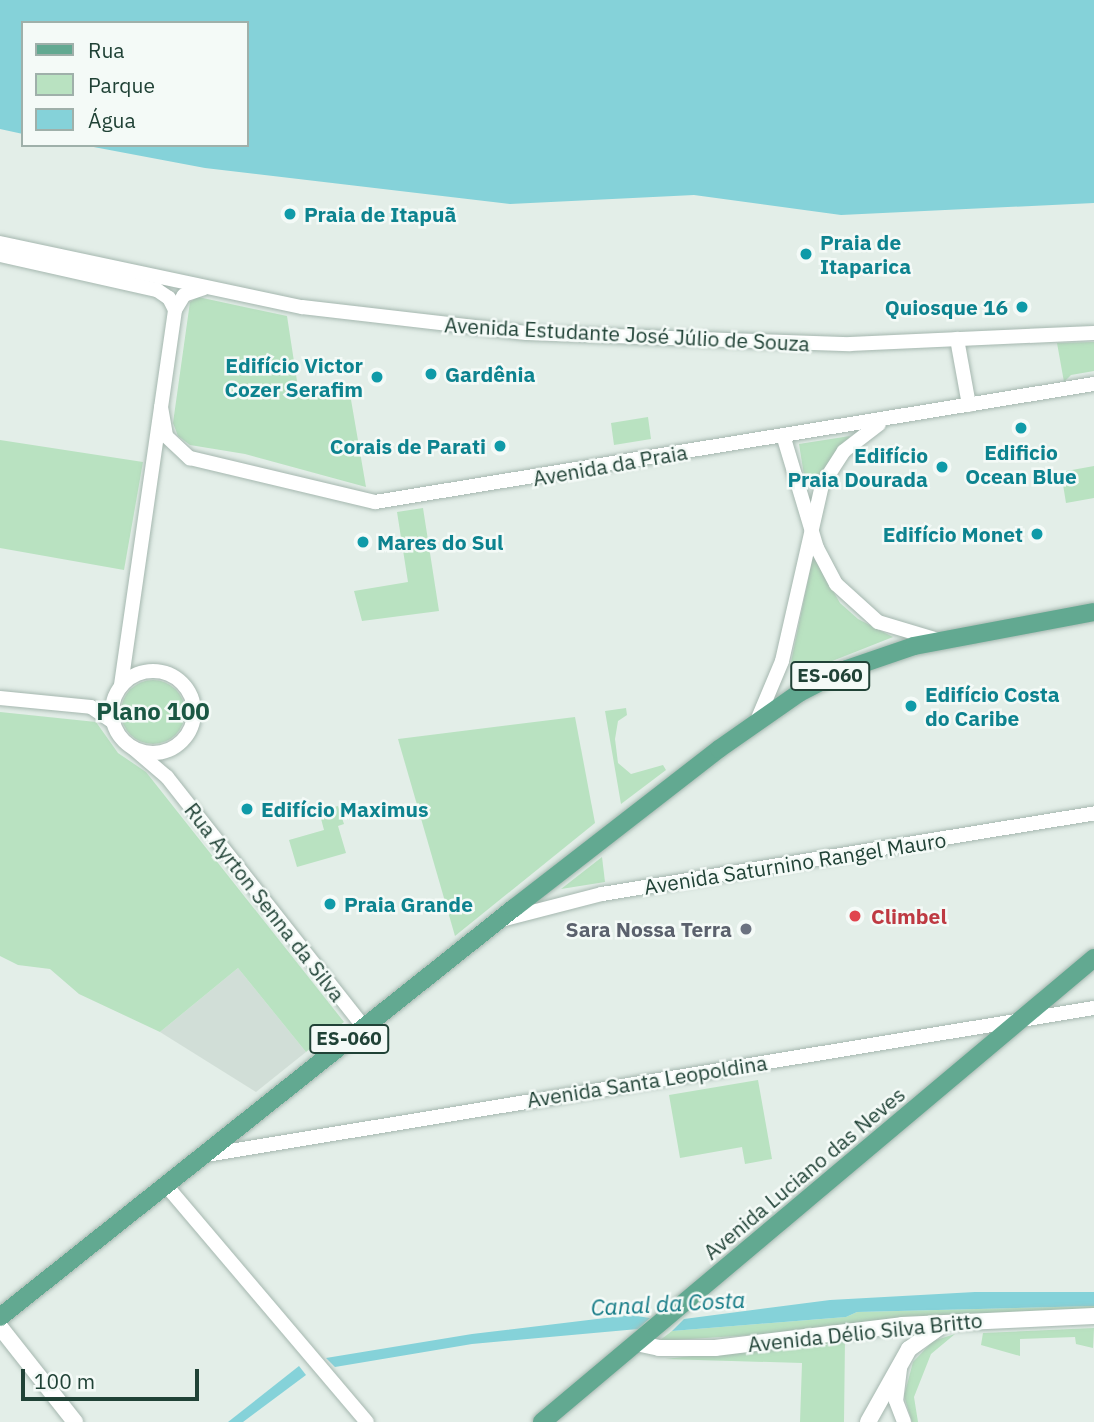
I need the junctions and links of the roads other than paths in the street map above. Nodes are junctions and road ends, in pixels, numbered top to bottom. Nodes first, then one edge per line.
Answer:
1 (0, 243) edge
2 (0, 255) edge
3 (209, 288) junction
4 (175, 310) junction
5 (1094, 333) edge
6 (957, 339) junction
7 (1094, 384) edge
8 (970, 400) junction
9 (161, 407) junction
10 (889, 418) junction
11 (783, 435) junction
12 (190, 458) junction
13 (152, 472) junction
14 (823, 482) junction
15 (799, 483) junction
16 (811, 522) junction
17 (1094, 612) edge
18 (936, 640) junction
19 (129, 642) junction
20 (149, 670) junction
21 (118, 691) junction
22 (0, 698) edge
23 (91, 707) junction
24 (113, 722) junction
25 (756, 723) junction
26 (132, 748) junction
27 (170, 750) junction
28 (167, 777) junction
29 (1094, 813) edge
30 (498, 922) junction
31 (1094, 958) edge
32 (1094, 1008) edge
33 (1022, 1020) junction
34 (364, 1027) junction
35 (201, 1155) junction
36 (165, 1184) junction
37 (1094, 1316) edge
38 (0, 1317) edge
39 (949, 1321) junction
40 (0, 1326) edge
41 (642, 1339) junction
42 (903, 1360) junction
43 (545, 1421) edge
44 (75, 1422) edge
45 (367, 1422) edge
46 (868, 1422) edge
47 (904, 1422) edge

1 - 3 street, Avenida Estudante José Júlio de Souza
2 - 4 street
3 - 4 street
3 - 6 street, Avenida Estudante José Júlio de Souza
4 - 9 street
5 - 6 street, Avenida Estudante José Júlio de Souza
6 - 8 street
7 - 8 street, Avenida da Praia
8 - 10 street, Avenida da Praia
9 - 12 street
9 - 13 street
10 - 11 street, Avenida da Praia
10 - 14 street
11 - 12 street, Avenida da Praia
11 - 15 street
12 - 13 street
13 - 19 street
14 - 15 street
14 - 16 street
15 - 16 street
16 - 18 street
16 - 25 street
17 - 18 main road, ES-060
18 - 25 main road, ES-060
19 - 20 street
19 - 21 street
20 - 21 street
20 - 27 street
21 - 23 street
21 - 24 street
22 - 23 street
23 - 24 street
24 - 26 street
25 - 30 main road, ES-060
26 - 27 street
26 - 28 street, Rua Ayrton Senna da Silva
27 - 28 street
28 - 34 street, Rua Ayrton Senna da Silva
29 - 30 street, Avenida Saturnino Rangel Mauro
30 - 34 main road, ES-060
31 - 33 main road, Avenida Luciano das Neves
32 - 33 street, Avenida Santa Leopoldina
33 - 35 street, Avenida Santa Leopoldina
33 - 41 main road, Avenida Luciano das Neves
34 - 35 main road, ES-060
35 - 36 main road, ES-060
36 - 38 main road, ES-060
36 - 45 street
37 - 39 main road, Avenida Délio Silva Britto
39 - 41 main road, Avenida Délio Silva Britto
39 - 42 main road
40 - 44 main road
41 - 43 main road, Avenida Luciano das Neves
42 - 46 main road
42 - 47 street

